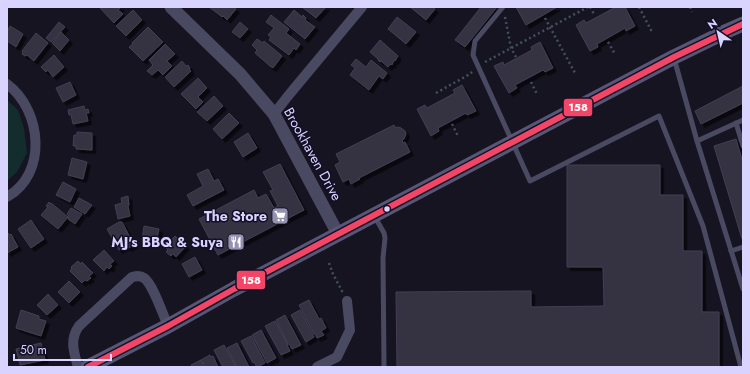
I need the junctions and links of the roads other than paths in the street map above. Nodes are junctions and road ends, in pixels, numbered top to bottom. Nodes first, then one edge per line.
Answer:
1 (171, 7) edge
2 (362, 7) edge
3 (503, 7) edge
4 (743, 24) edge
5 (674, 57) junction
6 (7, 84) edge
7 (274, 114) junction
8 (743, 120) edge
9 (736, 123) junction
10 (697, 141) junction
11 (513, 143) junction
12 (743, 146) edge
13 (7, 197) edge
14 (374, 216) junction
15 (338, 234) junction
16 (743, 248) edge
17 (731, 251) junction
18 (743, 289) edge
19 (347, 301) road end
20 (168, 326) junction
21 (78, 367) edge
22 (88, 367) edge
23 (317, 367) edge
24 (384, 367) edge
25 (741, 367) edge

1 - 7 street, Brookhaven Drive
2 - 7 street
3 - 11 lane
4 - 5 main road
5 - 10 lane
5 - 11 main road
6 - 13 street
7 - 15 street, Brookhaven Drive
8 - 9 lane
9 - 10 lane
9 - 12 lane
10 - 17 lane
11 - 14 main road
11 - 25 lane
14 - 15 main road
14 - 24 lane
15 - 20 main road
16 - 17 lane
17 - 18 lane
19 - 23 street
20 - 21 street
20 - 22 main road

